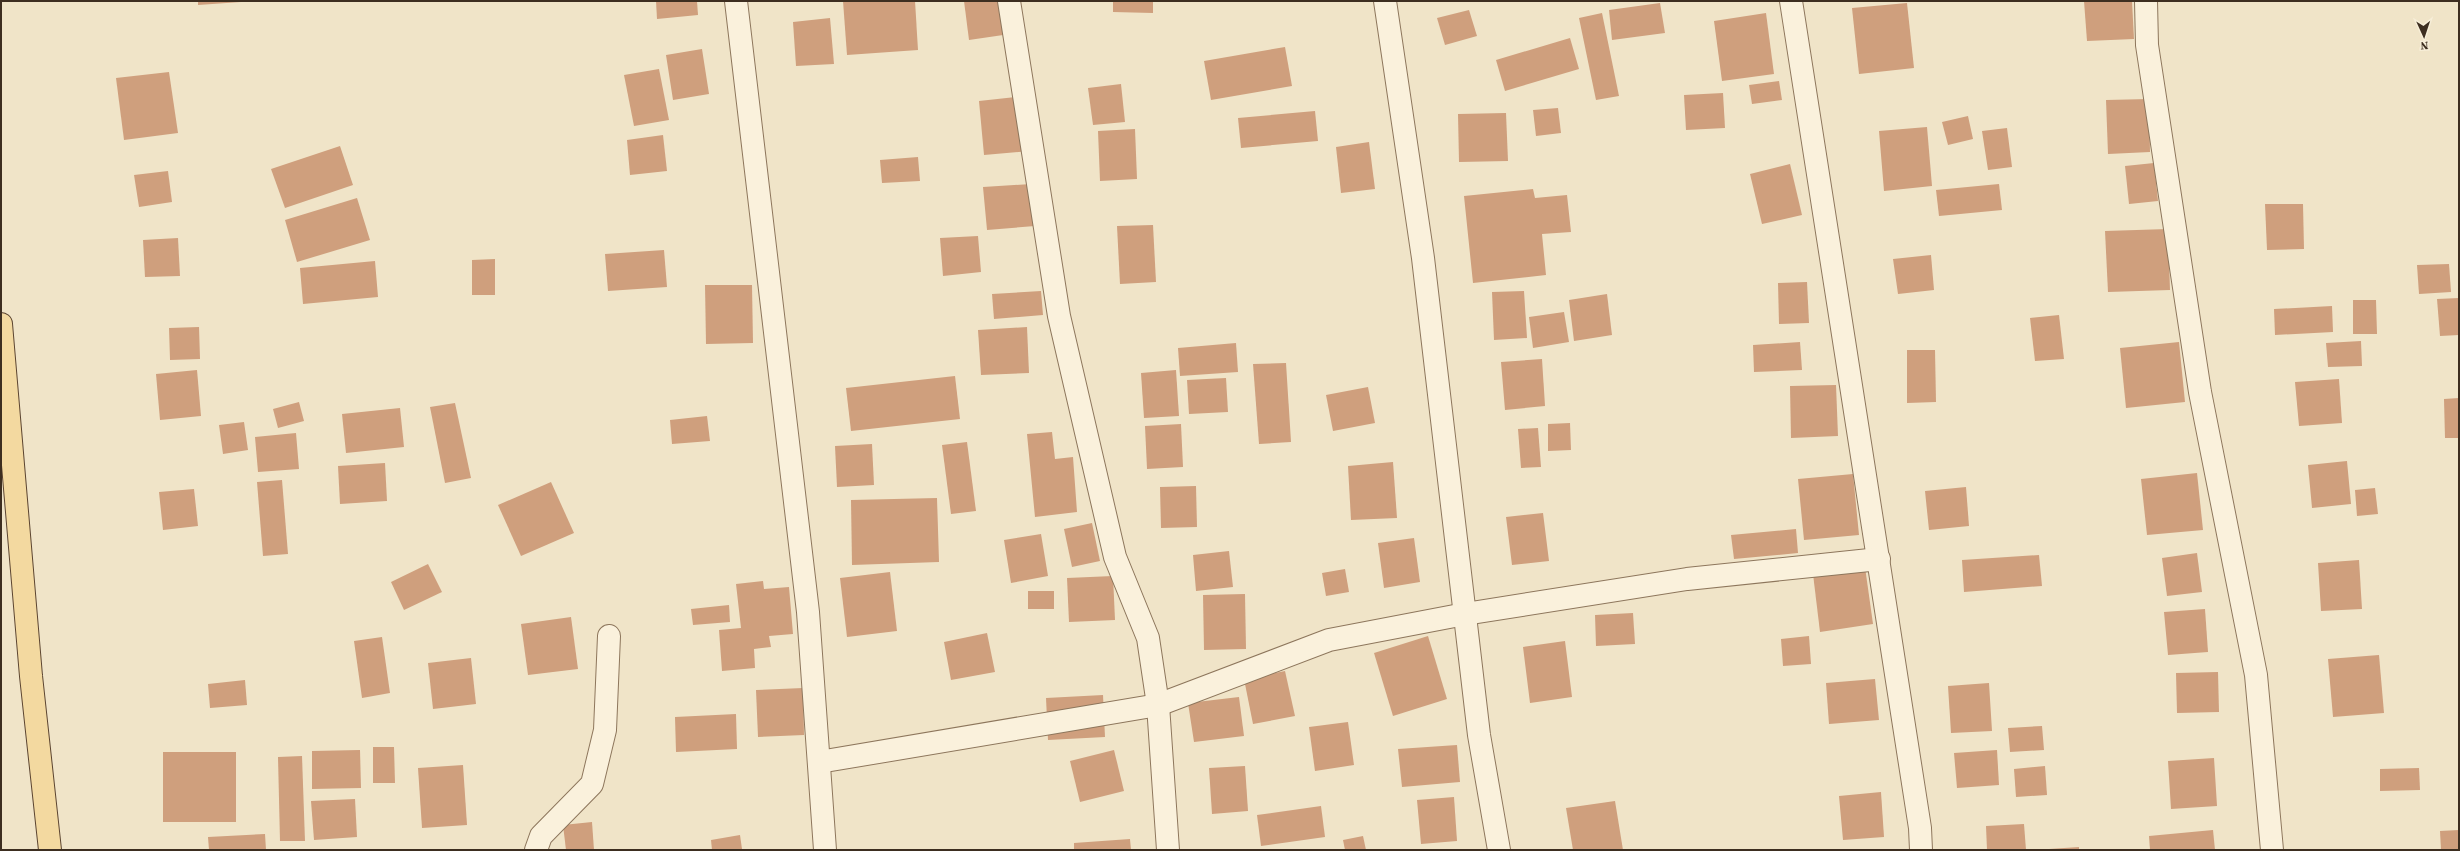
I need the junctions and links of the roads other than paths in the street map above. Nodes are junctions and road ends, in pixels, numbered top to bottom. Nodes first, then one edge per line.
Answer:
1 (736, 1) edge
2 (1009, 1) edge
3 (1386, 1) edge
4 (1791, 1) edge
5 (2146, 1) edge
6 (1, 324) edge
7 (1879, 559) junction
8 (1465, 614) junction
9 (609, 636) dead end
10 (1158, 705) junction
11 (819, 762) junction
12 (50, 850) edge
13 (536, 850) edge
14 (825, 850) edge
15 (1168, 850) edge
16 (1499, 850) edge
17 (1921, 850) edge
18 (2272, 850) edge

1 - 11 street
2 - 10 street
3 - 8 street
4 - 7 street
5 - 18 street
6 - 12 main road
7 - 8 street
7 - 17 street
8 - 10 street
8 - 16 street
9 - 13 street
10 - 11 street
10 - 15 street
11 - 14 street

